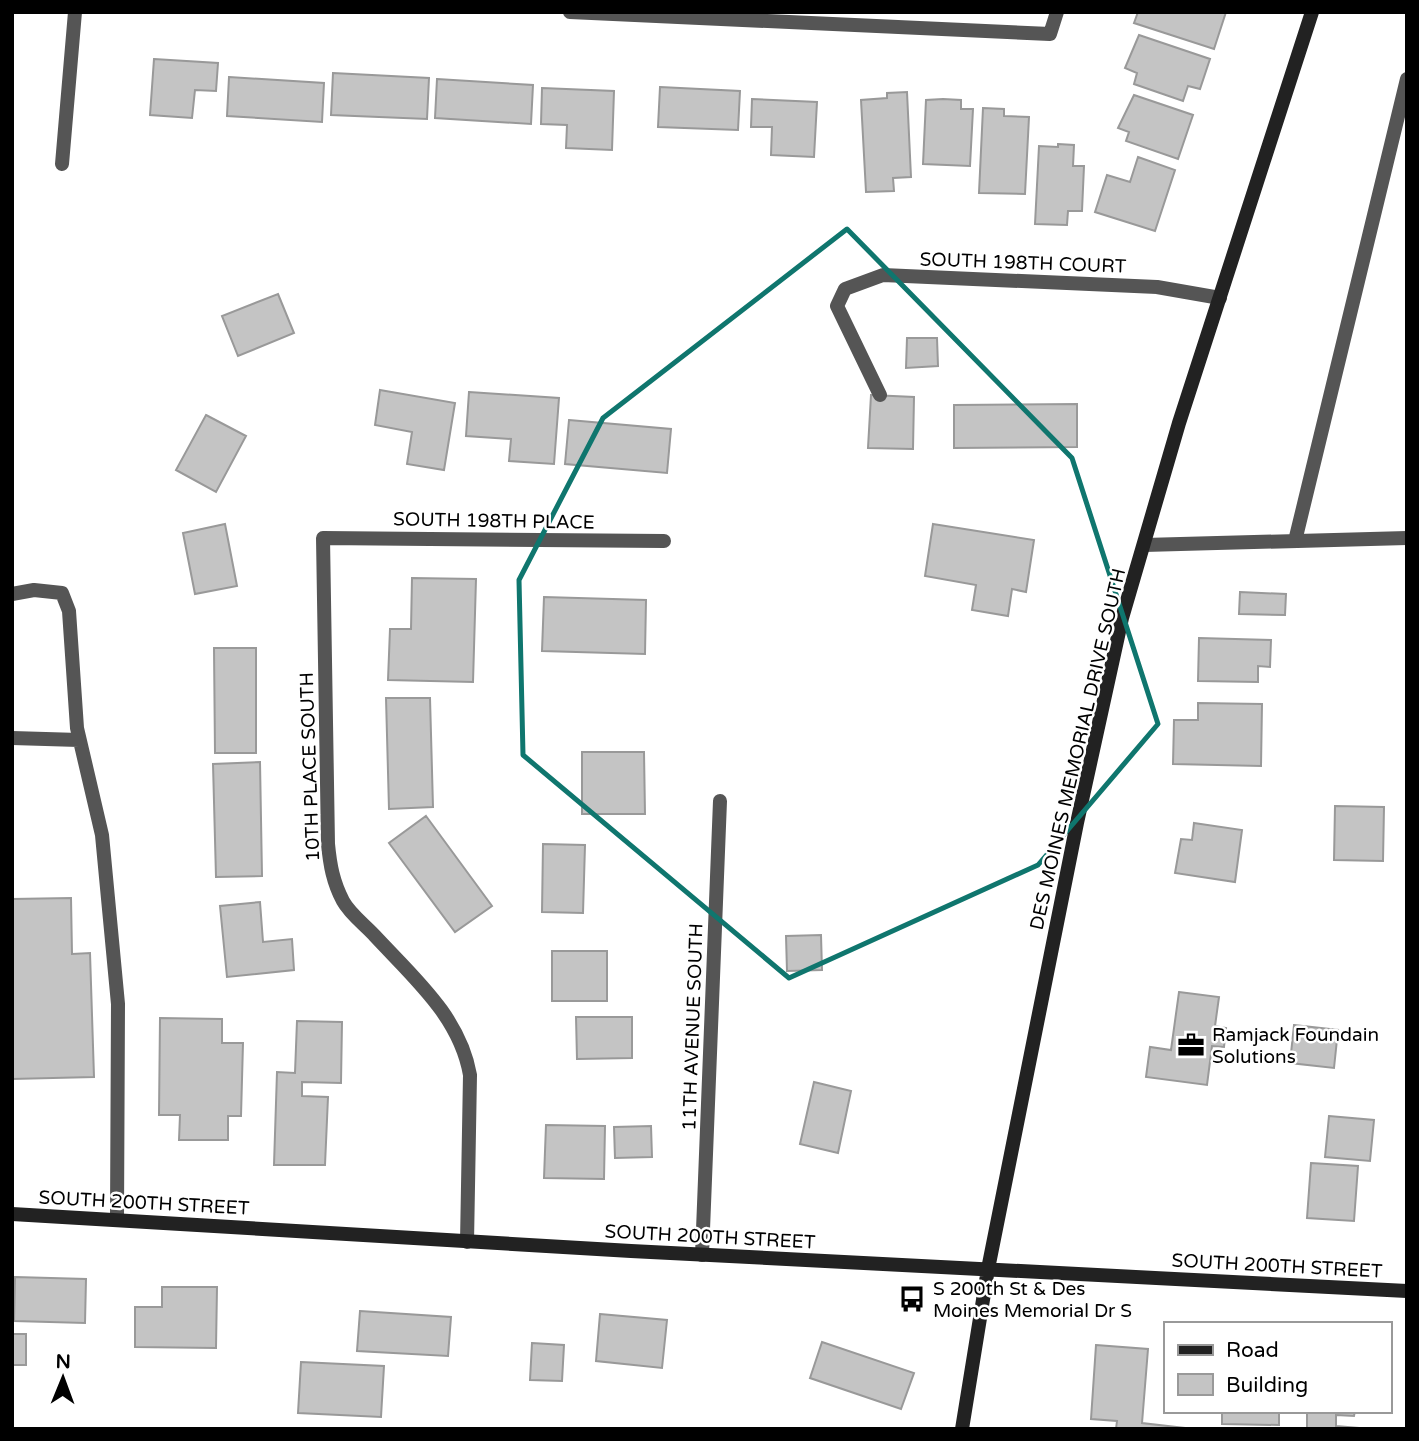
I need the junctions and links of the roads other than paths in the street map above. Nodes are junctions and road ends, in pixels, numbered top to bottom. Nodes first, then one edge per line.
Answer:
1 (75, 12) edge
2 (570, 12) edge
3 (1057, 12) edge
4 (1312, 12) edge
5 (1407, 79) edge
6 (62, 164) dead end
7 (1220, 298) junction
8 (880, 395) dead end
9 (323, 538) joint
10 (1407, 538) edge
11 (664, 541) dead end
12 (1295, 541) junction
13 (1144, 545) junction
14 (12, 593) edge
15 (12, 738) edge
16 (79, 740) junction
17 (720, 802) dead end
18 (12, 1214) edge
19 (117, 1219) junction
20 (467, 1242) junction
21 (702, 1255) junction
22 (988, 1269) junction
23 (1407, 1291) edge
24 (962, 1429) edge

1 - 6 street
2 - 3 street
4 - 7 main road, DES MOINES MEMORIAL DRIVE SOUTH
5 - 12 street
7 - 8 street, SOUTH 198TH COURT
7 - 13 main road, DES MOINES MEMORIAL DRIVE SOUTH
9 - 11 street, SOUTH 198TH PLACE
9 - 20 street, 10TH PLACE SOUTH
10 - 12 street
12 - 13 street
13 - 22 main road, DES MOINES MEMORIAL DRIVE SOUTH
14 - 16 street
15 - 16 street
16 - 19 street
17 - 21 street, 11TH AVENUE SOUTH
18 - 19 main road, SOUTH 200TH STREET
19 - 20 main road, SOUTH 200TH STREET
20 - 21 main road, SOUTH 200TH STREET
21 - 22 main road, SOUTH 200TH STREET
22 - 23 main road, SOUTH 200TH STREET
22 - 24 main road, DES MOINES MEMORIAL DRIVE SOUTH

